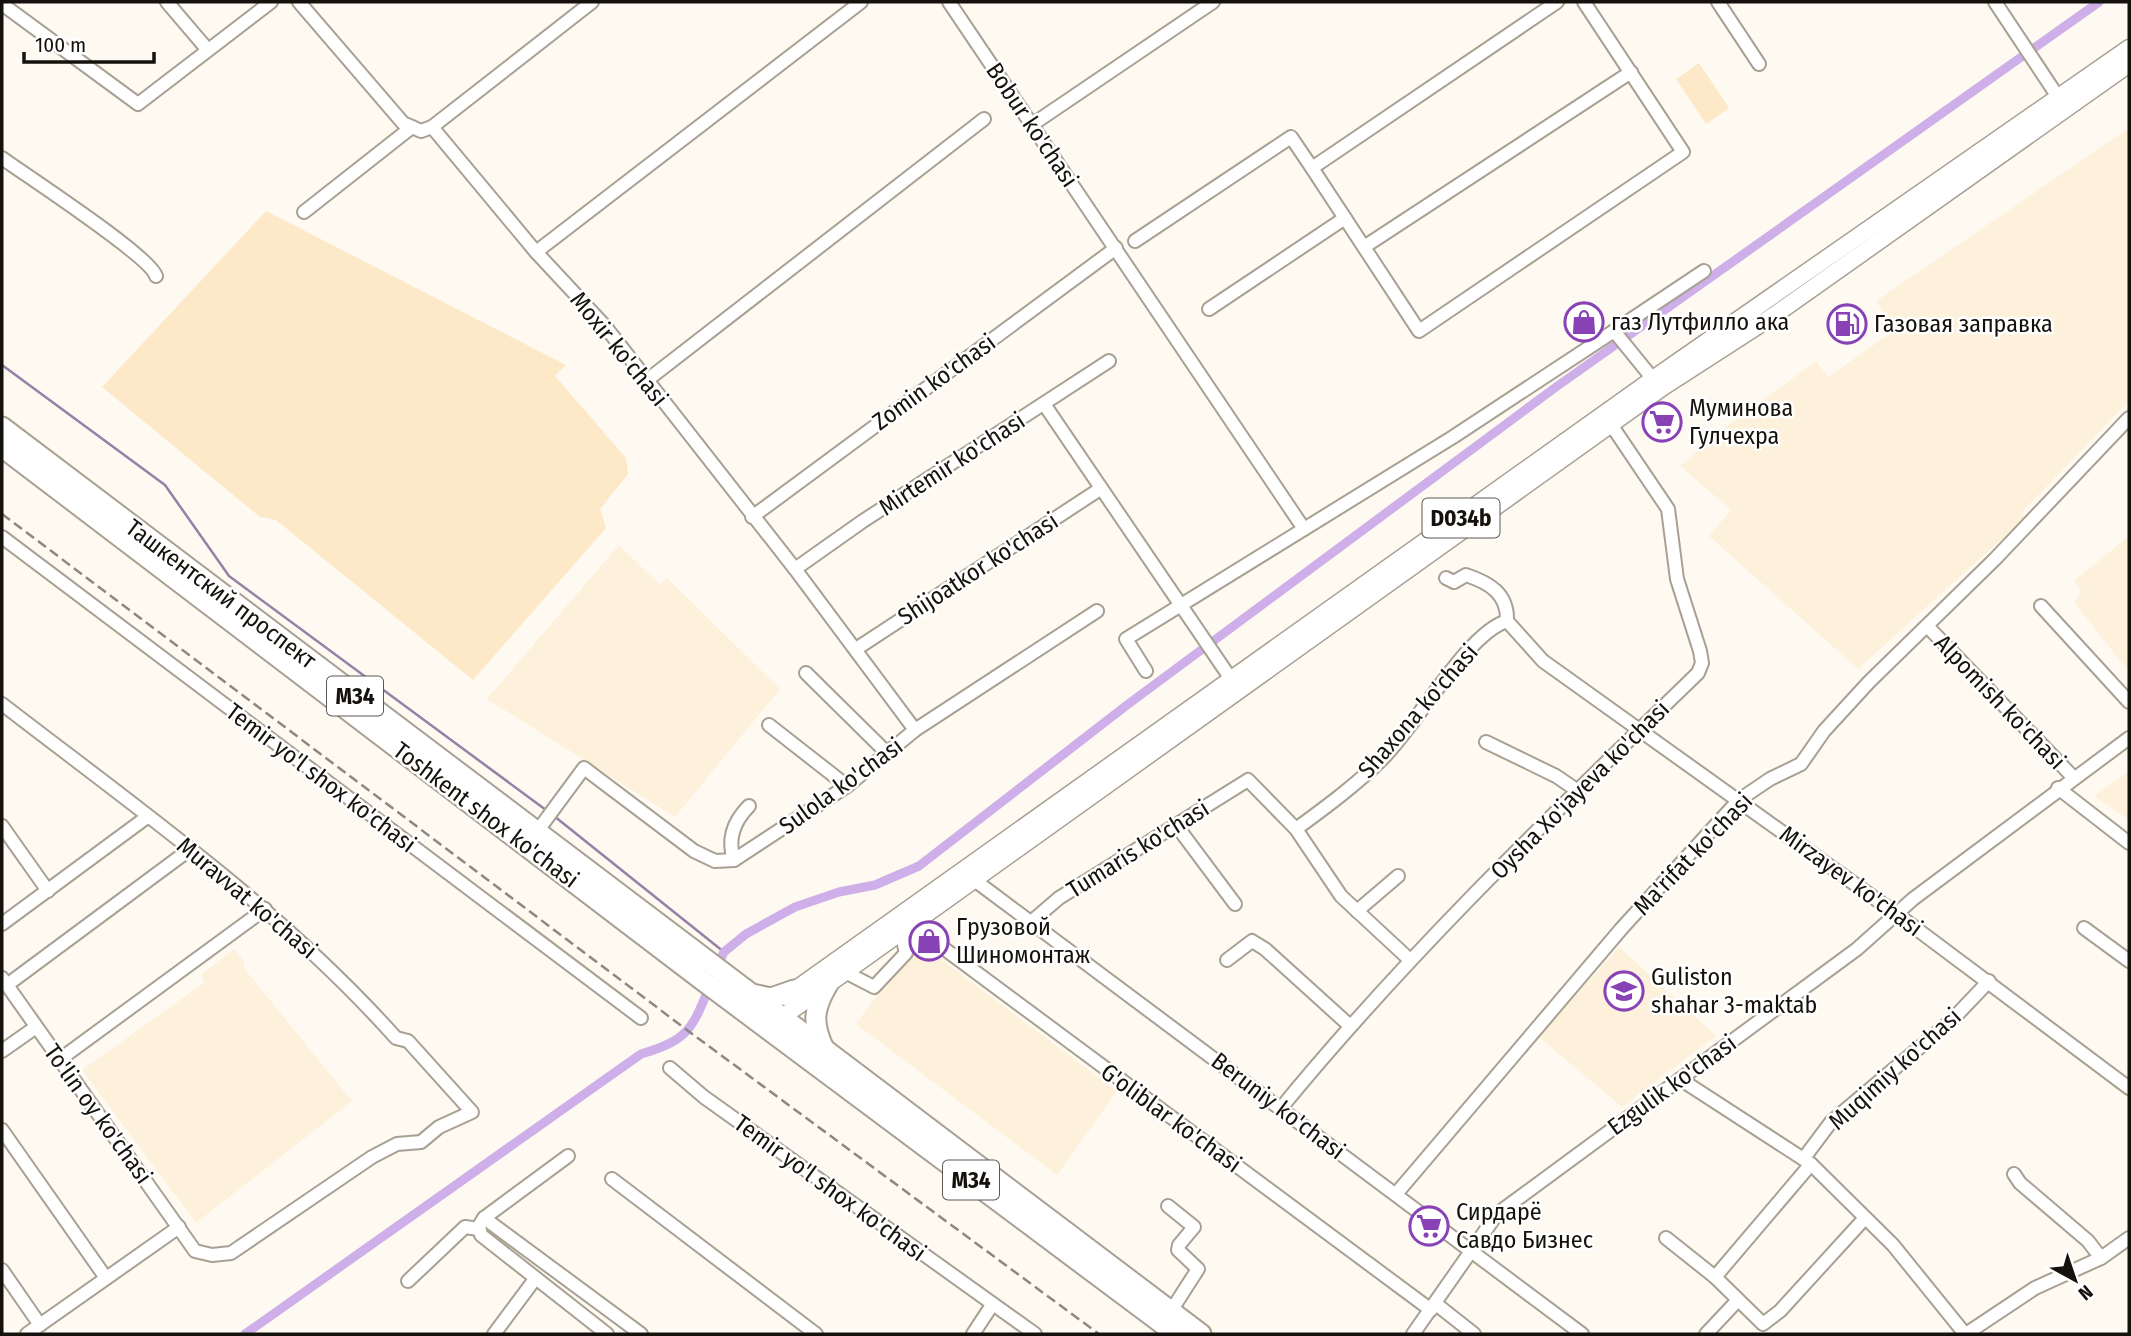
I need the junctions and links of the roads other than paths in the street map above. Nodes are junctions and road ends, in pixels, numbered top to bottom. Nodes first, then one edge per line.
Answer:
1 (167, 2) edge
2 (271, 2) edge
3 (299, 2) edge
4 (592, 2) edge
5 (861, 2) edge
6 (949, 2) edge
7 (1213, 2) edge
8 (1557, 2) edge
9 (1584, 2) edge
10 (1718, 2) edge
11 (1995, 2) edge
12 (2, 4) edge
13 (2129, 48) edge
14 (207, 49) junction
15 (1759, 64) dead end
16 (2129, 64) edge
17 (1631, 72) junction
18 (2058, 97) junction
19 (984, 120) dead end
20 (1033, 124) junction
21 (412, 127) junction
22 (432, 127) junction
23 (2, 158) edge
24 (1312, 167) junction
25 (1967, 169) junction
26 (304, 212) dead end
27 (1345, 218) junction
28 (1135, 242) dead end
29 (1364, 247) junction
30 (1116, 248) junction
31 (536, 252) junction
32 (1704, 271) dead end
33 (156, 276) dead end
34 (1209, 309) dead end
35 (1616, 333) junction
36 (1110, 361) dead end
37 (1653, 379) junction
38 (646, 382) junction
39 (1044, 404) junction
40 (2129, 418) edge
41 (1612, 426) junction
42 (2, 427) edge
43 (2, 447) edge
44 (1100, 489) junction
45 (752, 517) junction
46 (1304, 529) junction
47 (2, 537) edge
48 (795, 569) junction
49 (1446, 579) dead end
50 (1179, 606) junction
51 (2042, 606) dead end
52 (1097, 611) dead end
53 (1507, 621) junction
54 (1928, 627) junction
55 (856, 649) junction
56 (1146, 671) dead end
57 (806, 673) dead end
58 (1231, 679) junction
59 (2129, 702) edge
60 (2, 704) edge
61 (769, 725) dead end
62 (1640, 729) junction
63 (915, 730) junction
64 (2129, 738) edge
65 (1486, 742) dead end
66 (888, 754) junction
67 (2073, 777) junction
68 (847, 786) junction
69 (2058, 788) junction
70 (1578, 791) junction
71 (1739, 800) junction
72 (749, 806) dead end
73 (147, 817) junction
74 (1176, 825) junction
75 (2, 826) edge
76 (541, 826) junction
77 (1296, 829) junction
78 (2129, 843) edge
79 (189, 850) junction
80 (734, 860) junction
81 (1398, 876) dead end
82 (973, 879) junction
83 (48, 891) junction
84 (1235, 904) dead end
85 (265, 909) junction
86 (1357, 911) junction
87 (1898, 915) junction
88 (1031, 922) junction
89 (2, 924) edge
90 (906, 928) junction
91 (2084, 929) dead end
92 (1227, 960) dead end
93 (1410, 960) junction
94 (2129, 961) edge
95 (845, 972) junction
96 (712, 977) junction
97 (4, 981) edge
98 (1989, 981) junction
99 (828, 984) junction
100 (794, 990) junction
101 (746, 992) junction
102 (641, 1018) dead end
103 (772, 1018) junction
104 (1349, 1025) junction
105 (36, 1027) junction
106 (2, 1051) edge
107 (820, 1057) junction
108 (59, 1060) junction
109 (670, 1068) dead end
110 (1680, 1079) junction
111 (2129, 1088) edge
112 (1281, 1108) junction
113 (2, 1130) edge
114 (568, 1156) dead end
115 (1808, 1161) junction
116 (2014, 1174) dead end
117 (612, 1179) dead end
118 (1396, 1195) junction
119 (1168, 1206) dead end
120 (1865, 1217) junction
121 (482, 1224) junction
122 (179, 1227) junction
123 (1666, 1238) dead end
124 (2129, 1238) edge
125 (1471, 1250) junction
126 (195, 1251) joint
127 (2101, 1258) junction
128 (2, 1270) edge
129 (1715, 1277) junction
130 (106, 1278) junction
131 (535, 1279) junction
132 (408, 1281) dead end
133 (1738, 1300) junction
134 (992, 1305) junction
135 (1434, 1307) junction
136 (1171, 1311) junction
137 (40, 1325) junction
138 (27, 1334) edge
139 (494, 1334) edge
140 (607, 1334) edge
141 (640, 1334) edge
142 (816, 1334) edge
143 (973, 1334) edge
144 (1035, 1334) edge
145 (1176, 1334) edge
146 (1201, 1334) edge
147 (1413, 1334) edge
148 (1474, 1334) edge
149 (1582, 1334) edge
150 (1706, 1334) edge
151 (1965, 1334) edge

1 - 14 street
2 - 14 street
3 - 21 street
4 - 22 street
5 - 31 street
6 - 20 street, Bobur ko'chasi
7 - 20 street
8 - 24 street
9 - 17 street
10 - 15 street
11 - 18 street
12 - 14 street
13 - 18 main road, D034b
16 - 25 main road, D034b
17 - 29 street
17 - 29 street
18 - 25 main road, D034b
19 - 38 street
20 - 30 street, Bobur ko'chasi
21 - 22 street
21 - 26 street
22 - 31 street, Moxir ko'chasi
23 - 33 street
24 - 27 street
24 - 28 street
25 - 37 main road, D034b
25 - 41 main road, D034b
27 - 29 street
27 - 34 street
30 - 45 street, Zomin ko'chasi
30 - 46 street, Bobur ko'chasi
31 - 38 street, Moxir ko'chasi
32 - 35 street
35 - 37 street
35 - 46 street
36 - 39 street, Mirtemir ko'chasi
37 - 58 main road, D034b
38 - 45 street, Moxir ko'chasi
39 - 44 street
39 - 48 street, Mirtemir ko'chasi
40 - 54 street, Ma'rifat ko'chasi
41 - 62 street, Oysha Xo'jayeva ko'chasi
41 - 82 main road, D034b
42 - 76 highway, Ташкентский проспект / M34
43 - 96 highway, Toshkent shox ko'chasi / M34
44 - 50 street
44 - 55 street, Shijoatkor ko'chasi
45 - 48 street, Moxir ko'chasi
46 - 50 street
47 - 102 street, Temir yo'l shox ko'chasi
48 - 55 street, Moxir ko'chasi
49 - 53 street
50 - 56 street
50 - 58 street
51 - 59 street
52 - 63 street, Sulola ko'chasi
53 - 62 street, Mirzayev ko'chasi
53 - 77 street, Shaxona ko'chasi
54 - 67 street, Alpomish ko'chasi
54 - 71 street, Ma'rifat ko'chasi
55 - 63 street, Moxir ko'chasi
57 - 66 street
58 - 100 main road, D034b
60 - 73 street, Muravvat ko'chasi
61 - 68 street
62 - 70 street, Oysha Xo'jayeva ko'chasi
62 - 71 street, Mirzayev ko'chasi
63 - 66 street, Sulola ko'chasi
64 - 67 street, Ezgulik ko'chasi
65 - 70 street
66 - 68 street, Sulola ko'chasi
67 - 69 street, Ezgulik ko'chasi
68 - 80 street, Sulola ko'chasi
69 - 78 street, Alpomish ko'chasi
69 - 87 street, Ezgulik ko'chasi
70 - 93 street, Oysha Xo'jayeva ko'chasi
71 - 87 street, Mirzayev ko'chasi
71 - 118 street, Ma'rifat ko'chasi
72 - 80 street
73 - 79 street, Muravvat ko'chasi
73 - 83 street
74 - 77 street, Tumaris ko'chasi
74 - 84 street
74 - 88 street, Tumaris ko'chasi
75 - 83 street
76 - 80 street
76 - 96 highway, Ташкентский проспект / M34
77 - 86 street
79 - 85 street, Muravvat ko'chasi
79 - 97 street
81 - 86 street
82 - 88 street, Beruniy ko'chasi
82 - 90 main road, D034b
83 - 89 street
85 - 108 street
85 - 126 street, Muravvat ko'chasi
86 - 93 street
87 - 98 street, Mirzayev ko'chasi
87 - 110 street, Ezgulik ko'chasi
88 - 112 street, Beruniy ko'chasi
90 - 95 main road, D034b
90 - 95 street
90 - 135 street, G'oliblar ko'chasi
91 - 94 street
92 - 104 street
93 - 104 street, Oysha Xo'jayeva ko'chasi
95 - 99 main road, D034b
96 - 101 highway, M34
96 - 103 highway, M34
97 - 105 street, To'lin oy ko'chasi
98 - 111 street, Mirzayev ko'chasi
98 - 115 street, Muqimiy ko'chasi
99 - 103 main road, D034b
99 - 107 highway
100 - 101 highway
100 - 103 main road, D034b
101 - 103 highway, M34
103 - 107 highway, M34
104 - 112 street, Oysha Xo'jayeva ko'chasi
105 - 106 street
105 - 108 street, To'lin oy ko'chasi
107 - 136 highway, M34
107 - 145 highway, M34
108 - 122 street, To'lin oy ko'chasi
109 - 134 street, Temir yo'l shox ko'chasi
110 - 115 street
110 - 125 street, Ezgulik ko'chasi
112 - 118 street, Beruniy ko'chasi
113 - 130 street
114 - 121 street
115 - 120 street
115 - 129 street, Muqimiy ko'chasi
116 - 127 street
117 - 142 street
118 - 125 street, Beruniy ko'chasi
119 - 136 street
120 - 133 street
120 - 151 street
121 - 131 street
121 - 132 street
121 - 141 street
122 - 126 street, To'lin oy ko'chasi
122 - 130 street
123 - 129 street
124 - 127 street
125 - 135 street, Ezgulik ko'chasi
125 - 149 street, Beruniy ko'chasi
127 - 151 street
128 - 137 street
129 - 133 street
130 - 137 street
131 - 139 street
131 - 140 street
133 - 150 street
134 - 143 street
134 - 144 street, Temir yo'l shox ko'chasi
135 - 147 street, Ezgulik ko'chasi
135 - 148 street, G'oliblar ko'chasi
136 - 146 highway, M34
137 - 138 street

